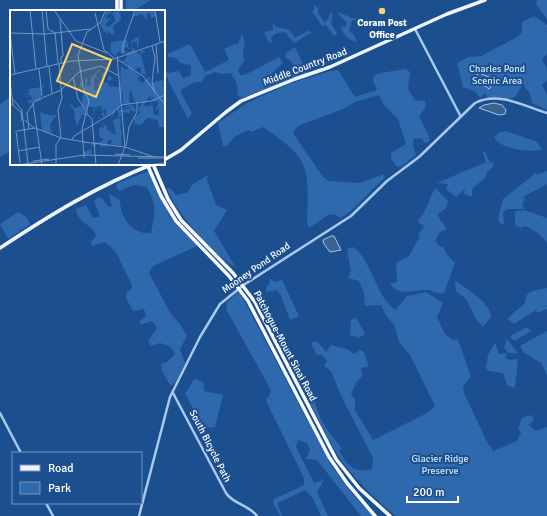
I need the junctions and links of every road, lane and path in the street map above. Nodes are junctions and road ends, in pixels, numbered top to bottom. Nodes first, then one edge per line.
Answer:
1 (121, 0) edge
2 (485, 0) edge
3 (122, 10) edge
4 (415, 29) junction
5 (547, 113) edge
6 (461, 116) junction
7 (165, 159) edge
8 (148, 165) edge
9 (153, 165) edge
10 (0, 248) edge
11 (243, 285) junction
12 (239, 288) junction
13 (172, 393) junction
14 (0, 413) edge
15 (20, 452) edge
16 (47, 504) edge
17 (53, 516) edge
18 (139, 516) edge
19 (257, 516) edge
20 (375, 516) edge
21 (390, 516) edge

1 - 3 highway
2 - 4 main road, Middle Country Road
4 - 6 street
4 - 7 main road, Middle Country Road
5 - 6 street, Mooney Pond Road
6 - 11 street, Mooney Pond Road
8 - 10 main road
8 - 12 highway, Patchogue-Mount Sinai Road
9 - 11 highway, Patchogue-Mount Sinai Road
11 - 12 street, Mooney Pond Road
11 - 21 highway, Patchogue-Mount Sinai Road
12 - 13 street, Mooney Pond Road
12 - 20 highway, Patchogue-Mount Sinai Road
13 - 18 street, Mooney Pond Road
13 - 19 street, South Bicycle Path
14 - 15 street
16 - 17 street

